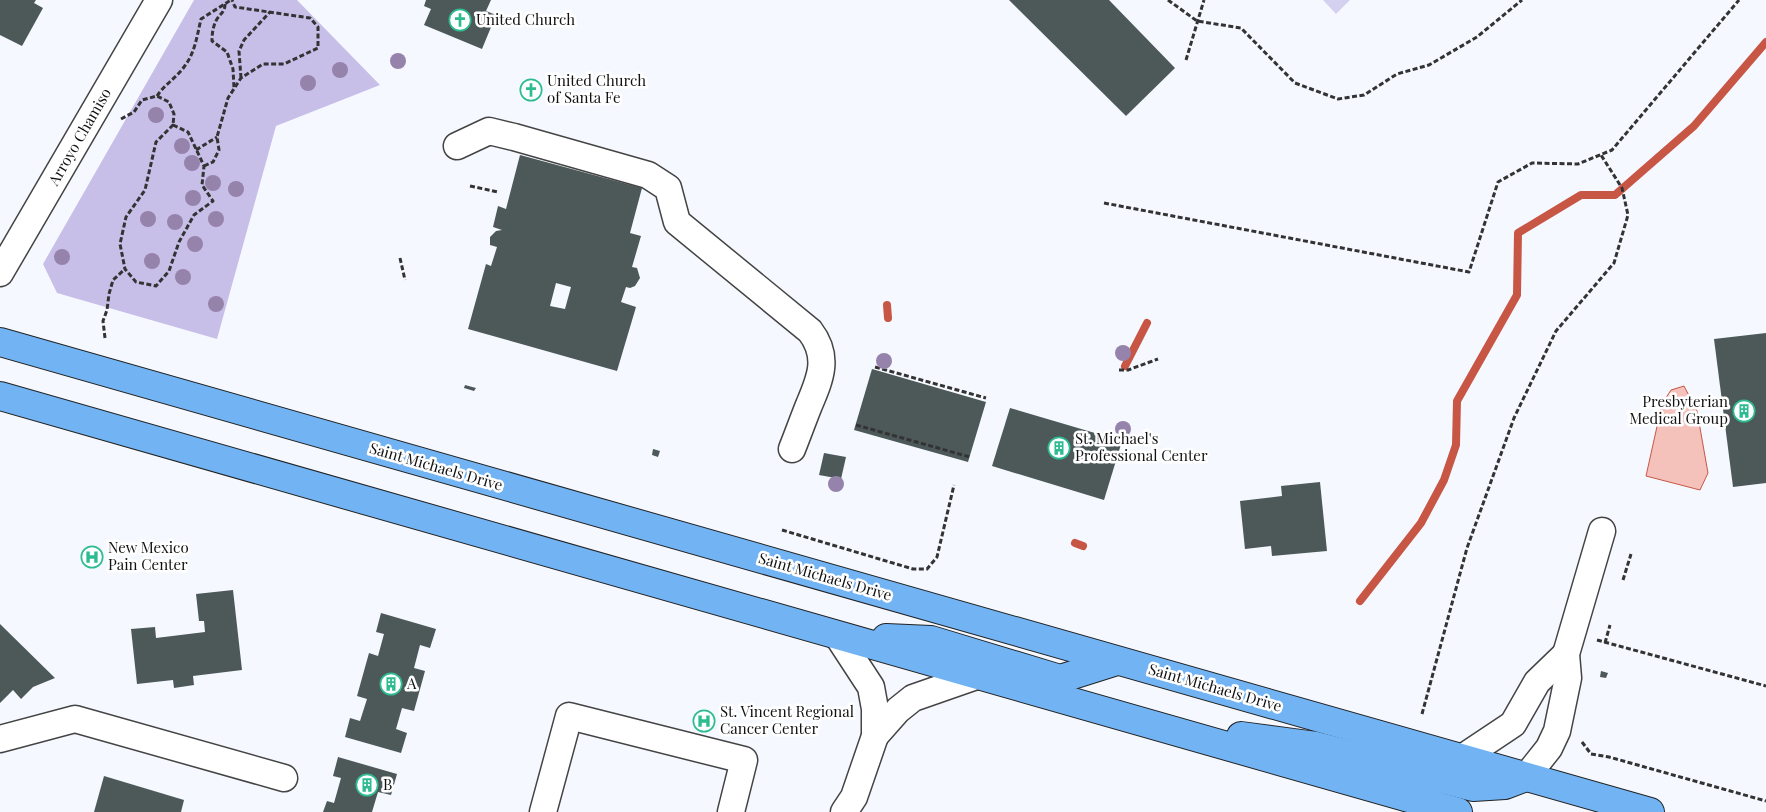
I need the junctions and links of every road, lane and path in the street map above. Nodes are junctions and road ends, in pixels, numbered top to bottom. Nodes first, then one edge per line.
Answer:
1 (160, 0) edge
2 (232, 0) edge
3 (1168, 0) edge
4 (1204, 0) edge
5 (1522, 0) edge
6 (1739, 0) edge
7 (225, 4) junction
8 (271, 12) junction
9 (1197, 22) junction
10 (1186, 60) dead end
11 (241, 78) junction
12 (234, 88) junction
13 (157, 96) junction
14 (115, 118) dead end
15 (173, 125) junction
16 (217, 137) junction
17 (457, 146) dead end
18 (196, 150) junction
19 (1601, 154) junction
20 (204, 166) junction
21 (470, 186) dead end
22 (498, 192) dead end
23 (1104, 203) dead end
24 (400, 258) dead end
25 (126, 269) junction
26 (0, 273) edge
27 (405, 280) dead end
28 (105, 338) dead end
29 (0, 342) edge
30 (1158, 359) dead end
31 (875, 366) dead end
32 (1119, 370) dead end
33 (0, 396) edge
34 (986, 398) dead end
35 (856, 425) dead end
36 (792, 449) dead end
37 (970, 457) dead end
38 (954, 485) dead end
39 (782, 530) dead end
40 (1602, 531) dead end
41 (1631, 554) dead end
42 (1623, 580) dead end
43 (1610, 625) dead end
44 (837, 635) junction
45 (1592, 639) dead end
46 (1605, 643) junction
47 (1566, 654) junction
48 (1117, 661) junction
49 (980, 675) junction
50 (1766, 686) edge
51 (1422, 714) dead end
52 (1153, 725) junction
53 (1577, 735) dead end
54 (875, 736) junction
55 (0, 739) edge
56 (1462, 758) junction
57 (1526, 776) junction
58 (284, 778) dead end
59 (1766, 802) edge
60 (543, 812) edge
61 (731, 812) edge
62 (844, 812) edge
63 (1458, 812) edge
64 (1650, 812) edge

1 - 26 street, Arroyo Chamiso
2 - 7 path
2 - 8 path
3 - 9 path
4 - 9 path
5 - 9 path
6 - 19 path
7 - 12 path
7 - 13 path
8 - 11 path
8 - 11 path
9 - 10 path
11 - 12 path
12 - 16 path
13 - 14 path
13 - 15 path
15 - 18 path
15 - 25 path
16 - 18 path
16 - 20 path
17 - 36 street
18 - 20 path
19 - 23 path
19 - 51 path
20 - 25 path
21 - 22 path
24 - 27 path
25 - 28 path
29 - 48 main road, Saint Michaels Drive
30 - 32 path
31 - 34 path
33 - 44 main road
35 - 37 path
38 - 39 path
40 - 47 street
41 - 42 path
43 - 46 path
44 - 48 main road
44 - 49 main road
44 - 54 street
45 - 46 path
46 - 50 path
47 - 56 street
47 - 57 street
48 - 56 main road, Saint Michaels Drive
49 - 52 main road
49 - 54 street
52 - 57 main road
52 - 63 main road
53 - 59 path
54 - 62 street
55 - 58 street
56 - 57 main road, Saint Michaels Drive
57 - 64 main road, Saint Michaels Drive
60 - 61 street

